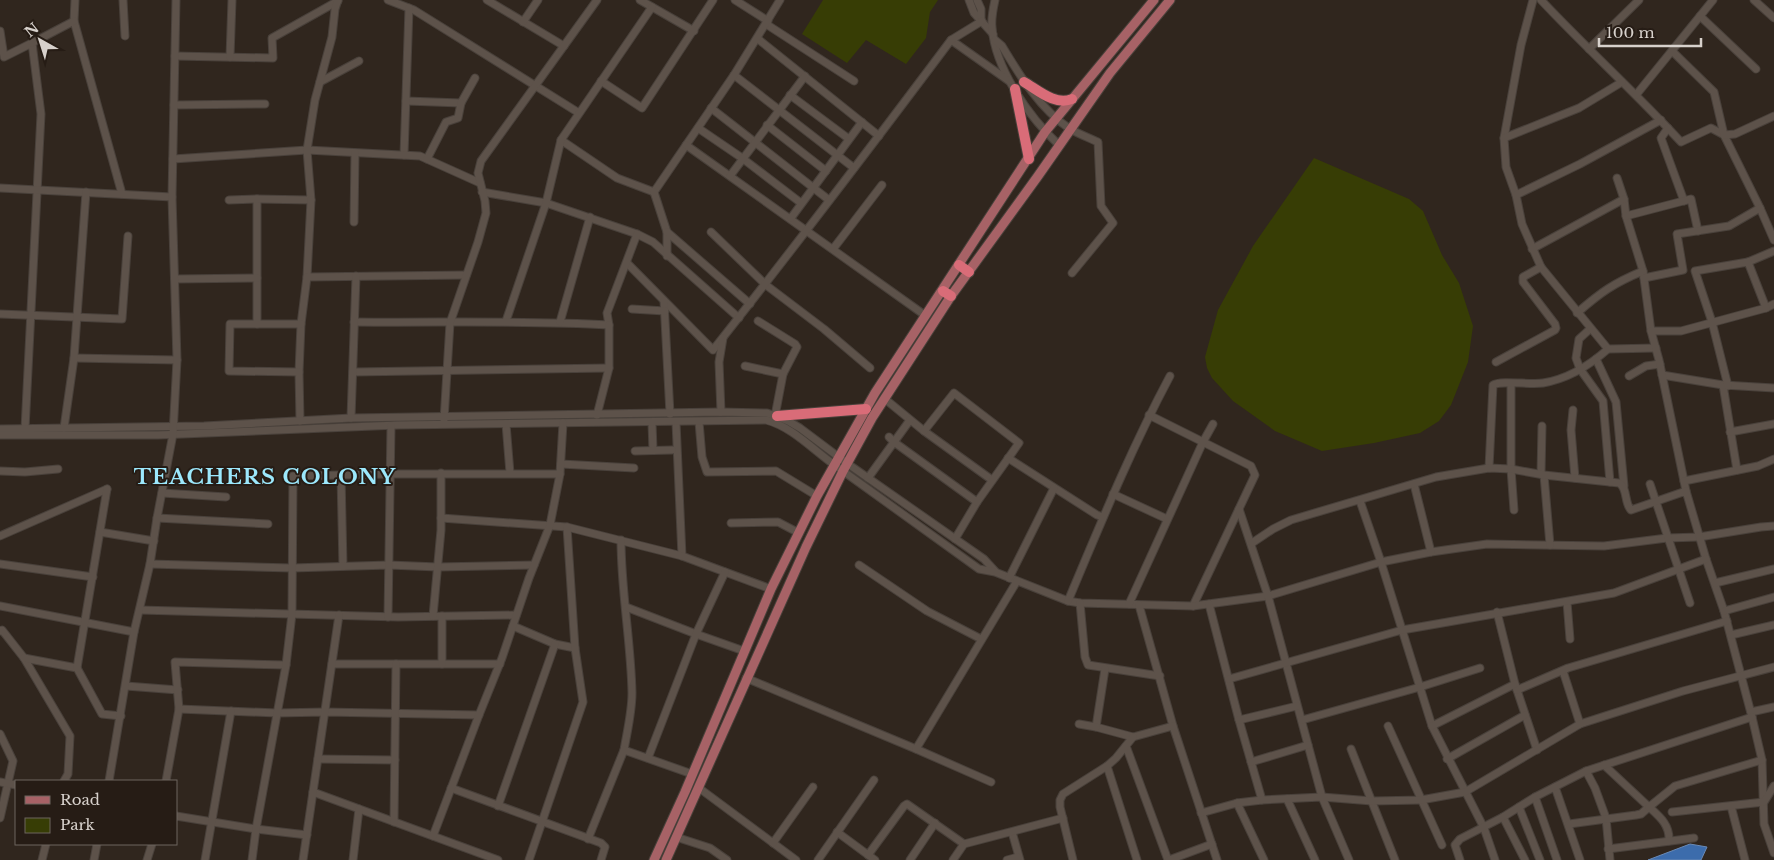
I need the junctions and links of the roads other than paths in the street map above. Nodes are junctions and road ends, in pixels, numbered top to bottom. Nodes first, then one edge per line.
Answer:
1 (75, 0) edge
2 (123, 0) edge
3 (176, 0) edge
4 (232, 0) edge
5 (338, 0) edge
6 (388, 0) edge
7 (486, 0) edge
8 (538, 0) edge
9 (597, 0) edge
10 (640, 0) edge
11 (713, 0) edge
12 (735, 0) edge
13 (780, 0) edge
14 (969, 0) edge
15 (977, 0) edge
16 (995, 0) edge
17 (1154, 0) edge
18 (1170, 0) edge
19 (1532, 0) edge
20 (1542, 0) edge
21 (1639, 0) edge
22 (1713, 0) edge
23 (1754, 0) edge
24 (652, 7) junction
25 (409, 8) junction
26 (1700, 16) junction
27 (1774, 18) edge
28 (982, 20) junction
29 (74, 21) junction
30 (523, 22) junction
31 (767, 22) junction
32 (0, 31) edge
33 (694, 31) junction
34 (125, 36) dead end
35 (994, 37) junction
36 (758, 39) junction
37 (951, 40) junction
38 (32, 43) junction
39 (564, 46) junction
40 (1589, 49) junction
41 (1672, 51) junction
42 (175, 56) junction
43 (230, 57) junction
44 (2, 58) edge
45 (359, 62) dead end
46 (1756, 69) dead end
47 (734, 75) junction
48 (805, 76) junction
49 (475, 78) dead end
50 (601, 81) junction
51 (854, 81) dead end
52 (320, 82) junction
53 (1024, 82) junction
54 (1622, 82) junction
55 (1012, 85) junction
56 (534, 86) junction
57 (790, 95) junction
58 (1636, 95) junction
59 (1072, 99) junction
60 (406, 101) junction
61 (461, 103) junction
62 (265, 104) dead end
63 (174, 105) junction
64 (711, 108) junction
65 (778, 110) junction
66 (579, 113) junction
67 (1774, 116) edge
68 (1057, 118) junction
69 (1661, 120) junction
70 (862, 122) junction
71 (767, 125) junction
72 (698, 128) junction
73 (1668, 128) junction
74 (1071, 129) junction
75 (1045, 132) junction
76 (1724, 135) junction
77 (879, 136) junction
78 (1504, 138) junction
79 (849, 139) junction
80 (561, 140) junction
81 (755, 142) junction
82 (686, 145) junction
83 (1059, 145) junction
84 (307, 150) junction
85 (355, 153) junction
86 (404, 155) junction
87 (838, 155) junction
88 (742, 158) junction
89 (172, 159) junction
90 (428, 159) junction
91 (1030, 159) junction
92 (854, 168) junction
93 (826, 171) junction
94 (730, 176) junction
95 (1617, 178) dead end
96 (480, 183) junction
97 (882, 185) dead end
98 (813, 187) junction
99 (0, 188) edge
100 (37, 190) junction
101 (86, 192) junction
102 (482, 192) junction
103 (654, 192) junction
104 (122, 194) junction
105 (1516, 195) junction
106 (172, 197) junction
107 (257, 199) junction
108 (1624, 199) junction
109 (229, 200) dead end
110 (311, 200) junction
111 (829, 200) junction
112 (1684, 201) junction
113 (546, 203) junction
114 (801, 203) junction
115 (1760, 208) junction
116 (1626, 216) junction
117 (590, 217) junction
118 (790, 218) junction
119 (354, 222) dead end
120 (806, 230) junction
121 (1698, 231) junction
122 (667, 232) junction
123 (711, 232) dead end
124 (637, 234) junction
125 (128, 236) dead end
126 (1774, 240) edge
127 (833, 249) junction
128 (1532, 249) junction
129 (1774, 250) edge
130 (667, 256) junction
131 (1748, 262) junction
132 (627, 263) junction
133 (959, 265) junction
134 (1540, 267) junction
135 (969, 272) junction
136 (1072, 273) dead end
137 (1644, 274) junction
138 (466, 275) junction
139 (356, 276) junction
140 (307, 277) junction
141 (257, 278) junction
142 (175, 280) junction
143 (766, 285) junction
144 (947, 293) junction
145 (664, 301) junction
146 (750, 304) junction
147 (1774, 304) edge
148 (1766, 308) junction
149 (632, 309) dead end
150 (665, 311) junction
151 (1577, 313) junction
152 (0, 314) edge
153 (31, 314) junction
154 (926, 316) junction
155 (77, 318) junction
156 (739, 318) junction
157 (758, 320) dead end
158 (506, 321) junction
159 (354, 322) junction
160 (560, 322) junction
161 (1712, 322) junction
162 (450, 323) junction
163 (257, 324) junction
164 (301, 324) junction
165 (609, 325) junction
166 (1590, 329) junction
167 (1651, 331) junction
168 (724, 337) junction
169 (1656, 348) junction
170 (1608, 349) junction
171 (74, 358) junction
172 (1596, 359) junction
173 (177, 360) junction
174 (1496, 362) dead end
175 (1660, 364) junction
176 (745, 366) dead end
177 (609, 368) junction
178 (870, 368) dead end
179 (1580, 369) junction
180 (446, 370) junction
181 (300, 372) junction
182 (353, 372) junction
183 (784, 374) junction
184 (1662, 375) junction
185 (1170, 376) dead end
186 (1629, 376) dead end
187 (1511, 384) junction
188 (1726, 386) junction
189 (1774, 388) edge
190 (885, 399) junction
191 (866, 409) junction
192 (1573, 410) dead end
193 (721, 412) junction
194 (670, 414) junction
195 (597, 415) junction
196 (1149, 415) junction
197 (776, 416) junction
198 (444, 417) junction
199 (351, 418) junction
200 (910, 420) junction
201 (300, 422) junction
202 (676, 422) junction
203 (699, 422) junction
204 (562, 423) junction
205 (652, 423) junction
206 (506, 424) junction
207 (1213, 424) dead end
208 (1774, 424) edge
209 (444, 425) junction
210 (391, 426) junction
211 (1542, 426) dead end
212 (64, 428) junction
213 (0, 429) edge
214 (25, 429) junction
215 (173, 430) junction
216 (924, 430) junction
217 (1730, 432) junction
218 (0, 436) edge
219 (891, 440) junction
220 (1203, 442) junction
221 (653, 450) junction
222 (672, 450) dead end
223 (635, 451) dead end
224 (838, 456) junction
225 (1008, 458) junction
226 (1774, 458) edge
227 (561, 464) junction
228 (834, 465) junction
229 (845, 467) junction
230 (634, 468) dead end
231 (1489, 468) junction
232 (58, 469) dead end
233 (1510, 469) junction
234 (1736, 470) junction
235 (0, 471) edge
236 (510, 473) junction
237 (391, 474) junction
238 (440, 474) junction
239 (560, 474) junction
240 (1543, 474) junction
241 (341, 475) junction
242 (868, 478) junction
243 (1575, 478) junction
244 (992, 480) junction
245 (1684, 481) junction
246 (1610, 482) junction
247 (1414, 484) junction
248 (1650, 484) dead end
249 (1624, 486) junction
250 (1054, 488) junction
251 (1686, 491) junction
252 (162, 493) junction
253 (1113, 494) junction
254 (817, 496) junction
255 (226, 497) dead end
256 (1360, 501) junction
257 (978, 502) junction
258 (1656, 502) junction
259 (1239, 508) junction
260 (1514, 510) dead end
261 (1103, 517) junction
262 (157, 518) junction
263 (441, 518) junction
264 (1168, 519) junction
265 (731, 523) dead end
266 (268, 524) dead end
267 (550, 525) junction
268 (1774, 526) edge
269 (567, 527) junction
270 (100, 532) junction
271 (799, 533) junction
272 (0, 536) edge
273 (1699, 537) junction
274 (1667, 538) junction
275 (955, 539) junction
276 (621, 540) junction
277 (154, 541) junction
278 (1252, 543) junction
279 (1550, 545) junction
280 (1431, 552) junction
281 (682, 556) junction
282 (1706, 559) junction
283 (1381, 562) junction
284 (0, 564) edge
285 (150, 564) junction
286 (389, 565) junction
287 (534, 565) junction
288 (859, 565) dead end
289 (343, 566) junction
290 (438, 567) junction
291 (292, 568) junction
292 (1774, 569) edge
293 (1678, 570) junction
294 (725, 572) junction
295 (995, 572) junction
296 (93, 577) junction
297 (1009, 578) junction
298 (1017, 581) junction
299 (1714, 583) junction
300 (771, 589) junction
301 (1268, 596) junction
302 (1774, 597) edge
303 (1068, 601) junction
304 (1567, 602) junction
305 (1080, 603) junction
306 (1690, 603) dead end
307 (1129, 604) junction
308 (1209, 604) junction
309 (1139, 605) junction
310 (0, 606) edge
311 (1193, 606) junction
312 (626, 607) junction
313 (140, 610) junction
314 (1724, 611) junction
315 (1497, 612) junction
316 (292, 614) junction
317 (339, 615) junction
318 (516, 615) junction
319 (432, 616) junction
320 (442, 616) junction
321 (388, 617) junction
322 (1727, 621) junction
323 (85, 623) junction
324 (1774, 625) edge
325 (513, 626) junction
326 (0, 630) edge
327 (1402, 630) junction
328 (134, 632) junction
329 (696, 634) junction
330 (1731, 635) junction
331 (981, 639) junction
332 (1570, 639) dead end
333 (555, 644) junction
334 (575, 648) junction
335 (744, 651) junction
336 (24, 658) junction
337 (332, 664) junction
338 (396, 664) junction
339 (442, 664) junction
340 (500, 664) junction
341 (1286, 664) junction
342 (286, 665) junction
343 (1774, 667) edge
344 (77, 668) junction
345 (1105, 668) junction
346 (1480, 668) dead end
347 (1563, 671) junction
348 (1741, 675) junction
349 (1160, 676) junction
350 (746, 678) junction
351 (1229, 679) junction
352 (126, 686) junction
353 (1420, 687) junction
354 (1516, 687) junction
355 (178, 690) junction
356 (1297, 706) junction
357 (1774, 707) edge
358 (179, 709) junction
359 (231, 711) junction
360 (325, 712) junction
361 (277, 713) junction
362 (395, 713) junction
363 (1751, 714) junction
364 (479, 715) junction
365 (1524, 715) junction
366 (121, 716) junction
367 (1239, 720) junction
368 (1302, 720) junction
369 (1080, 724) dead end
370 (1580, 724) junction
371 (1174, 726) junction
372 (1388, 726) dead end
373 (1432, 726) junction
374 (1096, 727) junction
375 (0, 734) edge
376 (1133, 737) junction
377 (1308, 745) junction
378 (1126, 746) junction
379 (916, 749) junction
380 (1351, 749) dead end
381 (624, 750) junction
382 (1537, 750) junction
383 (648, 758) junction
384 (1447, 759) junction
385 (318, 760) junction
386 (396, 760) junction
387 (1762, 760) junction
388 (1251, 762) junction
389 (1604, 765) junction
390 (1108, 766) junction
391 (1586, 771) junction
392 (692, 774) junction
393 (65, 780) edge
394 (109, 780) edge
395 (166, 780) edge
396 (874, 780) dead end
397 (991, 782) dead end
398 (4, 783) edge
399 (1774, 786) edge
400 (813, 787) dead end
401 (1555, 787) junction
402 (450, 788) junction
403 (699, 788) junction
404 (313, 792) junction
405 (1465, 792) junction
406 (1536, 796) junction
407 (1322, 797) junction
408 (1287, 799) junction
409 (1262, 800) junction
410 (1422, 800) junction
411 (1372, 801) junction
412 (1764, 802) junction
413 (1236, 803) junction
414 (498, 806) junction
415 (1730, 806) junction
416 (1519, 807) junction
417 (1649, 807) junction
418 (359, 809) junction
419 (1672, 812) dead end
420 (1201, 813) junction
421 (178, 816) edge
422 (1504, 817) junction
423 (0, 818) edge
424 (1063, 818) junction
425 (1606, 818) junction
426 (211, 821) junction
427 (394, 822) junction
428 (542, 822) junction
429 (935, 823) junction
430 (1569, 824) junction
431 (1484, 828) junction
432 (256, 829) junction
433 (837, 832) junction
434 (1012, 832) junction
435 (306, 835) junction
436 (433, 836) junction
437 (676, 837) junction
438 (1694, 838) dead end
439 (588, 839) junction
440 (1668, 841) junction
441 (773, 843) junction
442 (964, 844) junction
443 (1212, 844) junction
444 (46, 845) edge
445 (97, 845) edge
446 (152, 845) edge
447 (1442, 845) dead end
448 (1608, 849) junction
449 (1774, 852) edge
450 (868, 855) junction
451 (479, 857) edge
452 (1019, 859) edge
453 (42, 860) edge
454 (94, 860) edge
455 (148, 860) edge
456 (205, 860) edge
457 (252, 860) edge
458 (303, 860) edge
459 (353, 860) edge
460 (498, 860) edge
461 (529, 860) edge
462 (601, 860) edge
463 (654, 860) edge
464 (666, 860) edge
465 (727, 860) edge
466 (796, 860) edge
467 (818, 860) edge
468 (875, 860) edge
469 (910, 860) edge
470 (953, 860) edge
471 (1007, 860) edge
472 (1073, 860) edge
473 (1137, 860) edge
474 (1168, 860) edge
475 (1217, 860) edge
476 (1264, 860) edge
477 (1315, 860) edge
478 (1349, 860) edge
479 (1396, 860) edge
480 (1460, 860) edge
481 (1495, 860) edge
482 (1525, 860) edge
483 (1540, 860) edge
484 (1557, 860) edge
485 (1580, 860) edge
486 (1610, 860) edge
487 (1745, 860) edge

1 - 29 street
2 - 34 street
3 - 42 street
4 - 43 street
5 - 43 street
5 - 52 street
6 - 25 street
7 - 30 street
8 - 30 street
9 - 39 street
10 - 24 street
11 - 33 street
12 - 31 street
13 - 31 street
14 - 28 street
15 - 28 street
16 - 35 street
17 - 59 main road
18 - 74 main road
19 - 78 street
20 - 40 street
21 - 40 street
22 - 26 street
23 - 27 street
24 - 33 street
24 - 50 street
25 - 56 street
25 - 60 street
26 - 41 street
26 - 46 street
28 - 35 street
28 - 37 street
29 - 38 street
29 - 104 street
30 - 39 street
31 - 36 street
31 - 51 street
32 - 44 street
33 - 50 street
35 - 53 street
35 - 55 street
36 - 47 street
36 - 48 street
37 - 55 street
37 - 77 street
38 - 44 street
38 - 100 street
39 - 56 street
40 - 54 street
41 - 58 street
41 - 76 street
42 - 43 street
42 - 63 street
45 - 52 street
47 - 64 street
47 - 65 street
48 - 57 street
48 - 70 street
49 - 61 street
50 - 66 street
52 - 84 street
53 - 59 highway
53 - 68 street
54 - 58 street
54 - 78 street
55 - 75 street
55 - 91 highway
56 - 66 street
56 - 96 street
57 - 65 street
57 - 79 street
58 - 69 street
59 - 68 main road
60 - 61 street
60 - 86 street
61 - 90 street
62 - 63 street
63 - 89 street
64 - 72 street
64 - 81 street
65 - 71 street
65 - 87 street
66 - 80 street
67 - 76 street
68 - 74 street
68 - 75 main road
69 - 73 street
69 - 105 street
70 - 77 street
70 - 79 street
71 - 81 street
71 - 93 street
72 - 82 street
72 - 88 street
73 - 76 street
73 - 112 street
74 - 83 main road
74 - 136 street
75 - 83 street
75 - 91 main road
76 - 115 street
77 - 92 street
78 - 105 street
79 - 87 street
80 - 103 street
80 - 113 street
81 - 88 street
81 - 98 street
82 - 94 street
82 - 103 street
83 - 135 main road
84 - 85 street
84 - 89 street
84 - 110 street
85 - 86 street
85 - 119 street
86 - 90 street
87 - 92 street
87 - 93 street
88 - 94 street
88 - 114 street
89 - 106 street
90 - 96 street
91 - 133 main road
92 - 111 street
93 - 98 street
94 - 118 street
95 - 108 street
96 - 102 street
97 - 127 street
98 - 111 street
98 - 114 street
99 - 100 street
100 - 101 street
100 - 153 street
101 - 104 street
101 - 155 street
102 - 113 street
102 - 138 street
103 - 122 street
104 - 106 street
105 - 128 street
106 - 142 street
107 - 109 street
107 - 110 street
107 - 141 street
108 - 116 street
108 - 128 street
110 - 140 street
111 - 120 street
112 - 116 street
112 - 121 street
113 - 117 street
113 - 158 street
114 - 118 street
115 - 121 street
115 - 126 street
116 - 137 street
117 - 124 street
117 - 160 street
118 - 120 street
120 - 127 street
120 - 143 street
121 - 137 street
122 - 130 street
122 - 146 street
123 - 143 street
124 - 130 street
124 - 132 street
125 - 155 street
127 - 154 street
128 - 134 street
129 - 131 street
130 - 156 street
131 - 148 street
131 - 161 street
132 - 145 street
132 - 165 street
133 - 135 highway
133 - 144 main road
134 - 151 street
134 - 174 street
135 - 144 main road
137 - 151 street
137 - 167 street
138 - 139 street
138 - 162 street
139 - 140 street
139 - 159 street
140 - 164 street
141 - 142 street
141 - 163 street
142 - 173 street
143 - 146 street
143 - 178 street
144 - 154 main road
144 - 190 main road
145 - 150 street
145 - 168 street
146 - 156 street
147 - 148 street
148 - 161 street
149 - 150 street
150 - 194 street
151 - 166 street
152 - 153 street
153 - 155 street
153 - 214 street
154 - 191 main road
155 - 171 street
156 - 168 street
157 - 183 street
158 - 160 street
158 - 162 street
159 - 162 street
159 - 182 street
160 - 165 street
161 - 167 street
161 - 188 street
162 - 180 street
163 - 164 street
163 - 181 street
164 - 181 street
165 - 177 street
166 - 170 street
166 - 179 street
167 - 169 street
168 - 193 street
169 - 170 street
169 - 175 street
170 - 172 street
171 - 173 street
171 - 212 street
172 - 179 street
172 - 249 street
173 - 215 street
175 - 184 street
175 - 186 street
176 - 183 street
177 - 180 street
177 - 195 street
179 - 187 street
179 - 246 street
180 - 182 street
180 - 198 street
181 - 201 street
182 - 199 street
183 - 197 street
184 - 188 street
184 - 245 street
185 - 196 street
187 - 231 street
187 - 233 street
188 - 189 street
188 - 217 street
190 - 200 street
190 - 229 main road
191 - 197 highway
191 - 224 main road
192 - 243 street
193 - 194 street
193 - 197 street
194 - 195 street
195 - 198 street
196 - 220 street
196 - 253 street
197 - 224 street
198 - 199 street
198 - 209 street
199 - 201 street
200 - 216 street
200 - 219 street
201 - 215 street
202 - 203 street
202 - 205 street
202 - 281 street
203 - 228 street
203 - 254 street
204 - 205 street
204 - 206 street
204 - 227 street
205 - 221 street
206 - 209 street
206 - 236 street
207 - 220 street
208 - 217 street
209 - 210 street
210 - 215 street
210 - 237 street
211 - 240 street
212 - 214 street
212 - 215 street
213 - 214 street
215 - 218 street
215 - 252 street
216 - 225 street
216 - 244 street
217 - 234 street
219 - 242 street
219 - 257 street
220 - 259 street
220 - 264 street
221 - 222 street
221 - 223 street
224 - 228 main road
224 - 229 street
225 - 244 street
225 - 250 street
226 - 234 street
227 - 230 street
227 - 239 street
228 - 229 street
228 - 254 main road
229 - 242 street
229 - 295 street
229 - 350 main road
231 - 233 street
231 - 247 street
232 - 235 street
233 - 240 street
233 - 260 street
234 - 245 street
236 - 238 street
236 - 239 street
237 - 238 street
237 - 241 street
237 - 286 street
238 - 263 street
239 - 267 street
240 - 243 street
240 - 279 street
241 - 289 street
241 - 291 street
242 - 275 street
243 - 246 street
244 - 257 street
245 - 251 street
246 - 249 street
247 - 256 street
247 - 280 street
248 - 258 street
249 - 258 street
250 - 261 street
250 - 297 street
251 - 258 street
251 - 273 street
252 - 255 street
252 - 262 street
253 - 261 street
253 - 264 street
254 - 271 main road
256 - 278 street
256 - 283 street
257 - 275 street
258 - 274 street
259 - 278 street
259 - 311 street
261 - 303 street
262 - 266 street
262 - 277 street
263 - 267 street
263 - 290 street
264 - 307 street
265 - 271 street
267 - 269 street
267 - 287 street
268 - 273 street
269 - 276 street
269 - 334 street
270 - 272 street
270 - 277 street
270 - 296 street
271 - 300 main road
273 - 274 street
273 - 282 street
274 - 279 street
274 - 293 street
275 - 295 street
276 - 281 street
276 - 312 street
277 - 285 street
278 - 301 street
279 - 280 street
280 - 283 street
281 - 294 street
282 - 293 street
282 - 299 street
283 - 301 street
283 - 327 street
284 - 296 street
285 - 291 street
285 - 313 street
286 - 289 street
286 - 290 street
286 - 321 street
287 - 290 street
287 - 318 street
288 - 331 street
289 - 291 street
290 - 319 street
291 - 316 street
292 - 299 street
293 - 304 street
293 - 306 street
294 - 300 street
294 - 329 street
295 - 297 street
296 - 323 street
297 - 298 street
298 - 303 street
298 - 331 street
299 - 314 street
300 - 335 main road
301 - 308 street
301 - 341 street
302 - 314 street
303 - 305 street
304 - 315 street
304 - 332 street
305 - 307 street
305 - 345 street
307 - 309 street
308 - 311 street
308 - 351 street
309 - 311 street
309 - 349 street
310 - 323 street
312 - 329 street
312 - 381 street
313 - 316 street
313 - 328 street
314 - 322 street
315 - 327 street
315 - 354 street
316 - 317 street
316 - 342 street
317 - 321 street
317 - 337 street
318 - 320 street
318 - 325 street
319 - 320 street
319 - 321 street
320 - 339 street
322 - 330 street
322 - 347 street
323 - 328 street
323 - 344 street
324 - 330 street
325 - 333 street
325 - 340 street
326 - 336 street
327 - 341 street
327 - 353 street
328 - 352 street
329 - 335 street
329 - 383 street
330 - 348 street
331 - 379 street
333 - 334 street
333 - 414 street
334 - 428 street
335 - 392 main road
336 - 344 street
336 - 393 street
337 - 338 street
337 - 360 street
338 - 339 street
338 - 362 street
339 - 340 street
340 - 364 street
341 - 351 street
341 - 356 street
342 - 355 street
342 - 361 street
343 - 348 street
344 - 366 street
345 - 349 street
345 - 374 street
346 - 353 street
347 - 354 street
347 - 370 street
348 - 363 street
348 - 370 street
349 - 371 street
350 - 379 street
350 - 403 main road
351 - 367 street
352 - 355 street
352 - 366 street
353 - 368 street
353 - 373 street
354 - 365 street
354 - 373 street
355 - 358 street
356 - 367 street
356 - 368 street
357 - 363 street
358 - 359 street
358 - 395 street
359 - 361 street
359 - 426 street
360 - 361 street
360 - 362 street
360 - 385 street
361 - 432 street
362 - 364 street
362 - 386 street
363 - 387 street
363 - 389 street
364 - 402 street
365 - 382 street
365 - 384 street
366 - 394 street
367 - 388 street
368 - 377 street
369 - 374 street
370 - 382 street
371 - 376 street
371 - 420 street
372 - 410 street
373 - 384 street
374 - 376 street
375 - 398 street
376 - 378 street
377 - 388 street
377 - 407 street
378 - 390 street
378 - 474 street
379 - 397 street
380 - 411 street
381 - 383 street
381 - 439 street
382 - 405 street
383 - 392 street
384 - 405 street
385 - 386 street
385 - 404 street
386 - 427 street
387 - 412 street
387 - 417 street
388 - 409 street
389 - 391 street
389 - 417 street
390 - 424 street
390 - 473 street
391 - 401 street
391 - 425 street
392 - 463 main road
396 - 433 street
398 - 423 street
399 - 412 street
400 - 441 street
401 - 406 street
401 - 430 street
402 - 414 street
402 - 436 street
403 - 437 main road
403 - 441 street
404 - 418 street
404 - 435 street
405 - 410 street
405 - 431 street
406 - 416 street
406 - 484 street
407 - 408 street
407 - 411 street
407 - 478 street
408 - 409 street
408 - 477 street
409 - 413 street
410 - 411 street
410 - 447 street
411 - 479 street
412 - 415 street
412 - 449 street
413 - 420 street
413 - 476 street
414 - 428 street
415 - 419 street
415 - 487 street
416 - 422 street
416 - 483 street
417 - 425 street
417 - 440 street
418 - 427 street
418 - 459 street
420 - 443 street
421 - 426 street
422 - 431 street
422 - 482 street
424 - 434 street
424 - 472 street
425 - 430 street
425 - 448 street
426 - 432 street
426 - 456 street
427 - 436 street
428 - 439 street
428 - 461 street
429 - 442 street
429 - 450 street
429 - 469 street
430 - 485 street
431 - 480 street
431 - 481 street
432 - 435 street
432 - 457 street
433 - 450 street
433 - 467 street
434 - 442 street
434 - 452 street
435 - 458 street
436 - 451 street
437 - 464 main road
437 - 465 street
438 - 440 street
439 - 462 street
440 - 448 street
441 - 466 street
442 - 470 street
443 - 474 street
443 - 475 street
444 - 453 street
445 - 454 street
446 - 455 street
448 - 486 street
450 - 468 street
451 - 460 street
452 - 471 street

